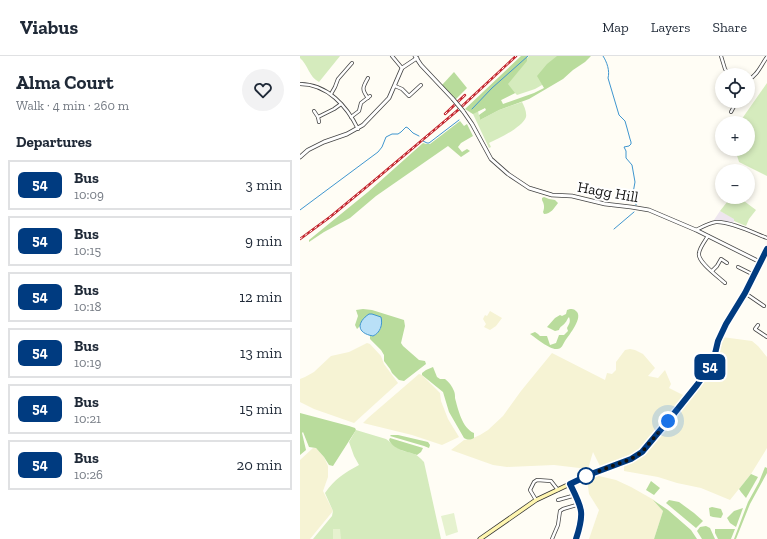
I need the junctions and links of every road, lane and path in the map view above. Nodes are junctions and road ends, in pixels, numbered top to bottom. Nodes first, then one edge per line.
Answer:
1 (392, 56) edge
2 (721, 56) edge
3 (416, 57) edge
4 (767, 57) edge
5 (352, 63) dead end
6 (402, 68) junction
7 (725, 68) edge
8 (755, 76) edge
9 (368, 78) dead end
10 (300, 84) edge
11 (421, 85) dead end
12 (395, 86) junction
13 (331, 94) junction
14 (341, 104) junction
15 (732, 108) edge
16 (314, 111) dead end
17 (731, 112) dead end
18 (318, 117) junction
19 (351, 117) junction
20 (319, 122) dead end
21 (358, 129) junction
22 (300, 157) edge
23 (696, 230) junction
24 (708, 236) junction
25 (767, 238) edge
26 (767, 249) edge
27 (760, 262) junction
28 (728, 263) dead end
29 (738, 267) dead end
30 (712, 271) junction
31 (754, 275) junction
32 (726, 283) dead end
33 (745, 293) junction
34 (764, 306) dead end
35 (758, 325) dead end
36 (767, 337) edge
37 (570, 484) junction
38 (558, 490) junction
39 (576, 495) junction
40 (536, 500) junction
41 (558, 500) dead end
42 (580, 504) junction
43 (480, 539) edge
44 (552, 539) edge
45 (576, 539) edge

1 - 6 street
2 - 7 street
3 - 6 street
3 - 23 street, Hagg Hill, bridge
4 - 8 street
5 - 13 street
6 - 12 street
9 - 19 street
10 - 13 street
11 - 12 street
12 - 21 street
13 - 14 street
14 - 18 street
14 - 19 street
15 - 17 street
16 - 18 street
18 - 20 street
19 - 21 street
21 - 22 street
23 - 24 street, Hagg Hill
23 - 25 street
24 - 27 street, Hagg Hill
24 - 30 street
26 - 27 main road
27 - 31 main road
28 - 30 street
29 - 31 street
30 - 32 street
31 - 33 main road
33 - 34 street
33 - 37 main road
35 - 36 street
37 - 38 main road
37 - 39 street
38 - 40 main road
38 - 40 street
39 - 41 street
39 - 42 street
40 - 43 main road
42 - 44 street
42 - 45 street

